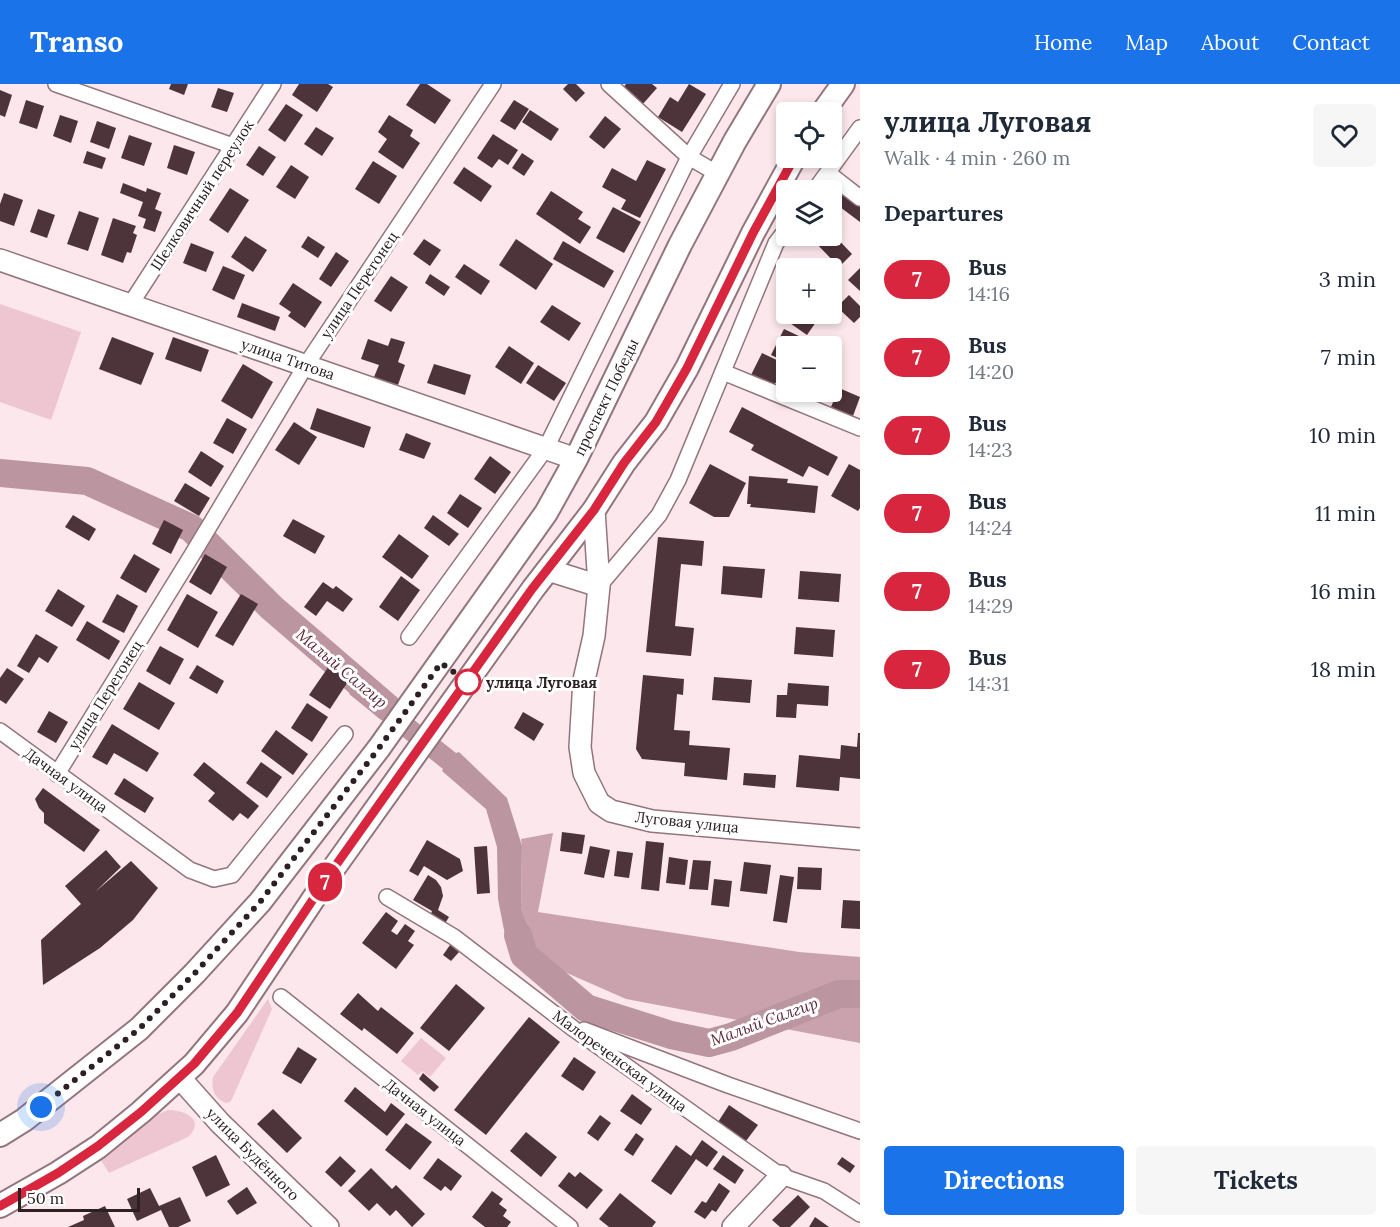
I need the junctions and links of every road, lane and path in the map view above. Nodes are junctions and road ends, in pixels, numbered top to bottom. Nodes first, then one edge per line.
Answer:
1 (56, 84) edge
2 (273, 84) edge
3 (493, 84) edge
4 (609, 84) edge
5 (732, 84) edge
6 (769, 84) edge
7 (843, 84) edge
8 (830, 102) edge
9 (860, 128) edge
10 (233, 146) junction
11 (689, 157) junction
12 (788, 168) edge
13 (828, 173) junction
14 (718, 174) junction
15 (823, 180) edge
16 (860, 198) edge
17 (776, 243) edge
18 (0, 260) edge
19 (130, 305) junction
20 (306, 365) junction
21 (723, 372) junction
22 (860, 428) edge
23 (546, 448) junction
24 (576, 459) junction
25 (594, 510) junction
26 (548, 570) junction
27 (598, 586) junction
28 (410, 637) dead end
29 (0, 732) edge
30 (345, 734) dead end
31 (57, 774) junction
32 (860, 839) edge
33 (387, 897) dead end
34 (281, 997) dead end
35 (574, 1029) junction
36 (180, 1078) junction
37 (860, 1131) edge
38 (0, 1135) edge
39 (781, 1176) junction
40 (0, 1206) edge
41 (860, 1214) edge
42 (328, 1227) edge
43 (570, 1227) edge
44 (733, 1227) edge

1 - 10 street
2 - 10 street, Шелковичный переулок
3 - 20 street, улица Перегонец
4 - 11 street
5 - 11 street
6 - 14 main road, проспект Победы
7 - 8 main road
9 - 13 street
10 - 19 street, Шелковичный переулок
11 - 14 street
11 - 23 street
12 - 25 main road
13 - 15 street
13 - 16 street
14 - 24 main road, проспект Победы
17 - 21 street
18 - 19 main road, улица Титова
19 - 20 main road, улица Титова
20 - 23 main road, улица Титова
20 - 31 street, улица Перегонец
21 - 22 street
21 - 27 street
23 - 24 main road, улица Титова
23 - 28 street
24 - 38 main road, проспект Победы
25 - 26 main road
25 - 27 main road, Луговая улица
26 - 27 main road
26 - 36 main road
27 - 32 main road, Луговая улица
29 - 31 street, Дачная улица
30 - 31 street, Дачная улица
33 - 35 street, Малореченская улица
34 - 43 street, Дачная улица
35 - 37 street
35 - 39 street, Малореченская улица
36 - 40 main road
36 - 42 main road, улица Будённого
39 - 41 street, Малореченская улица
39 - 44 main road

